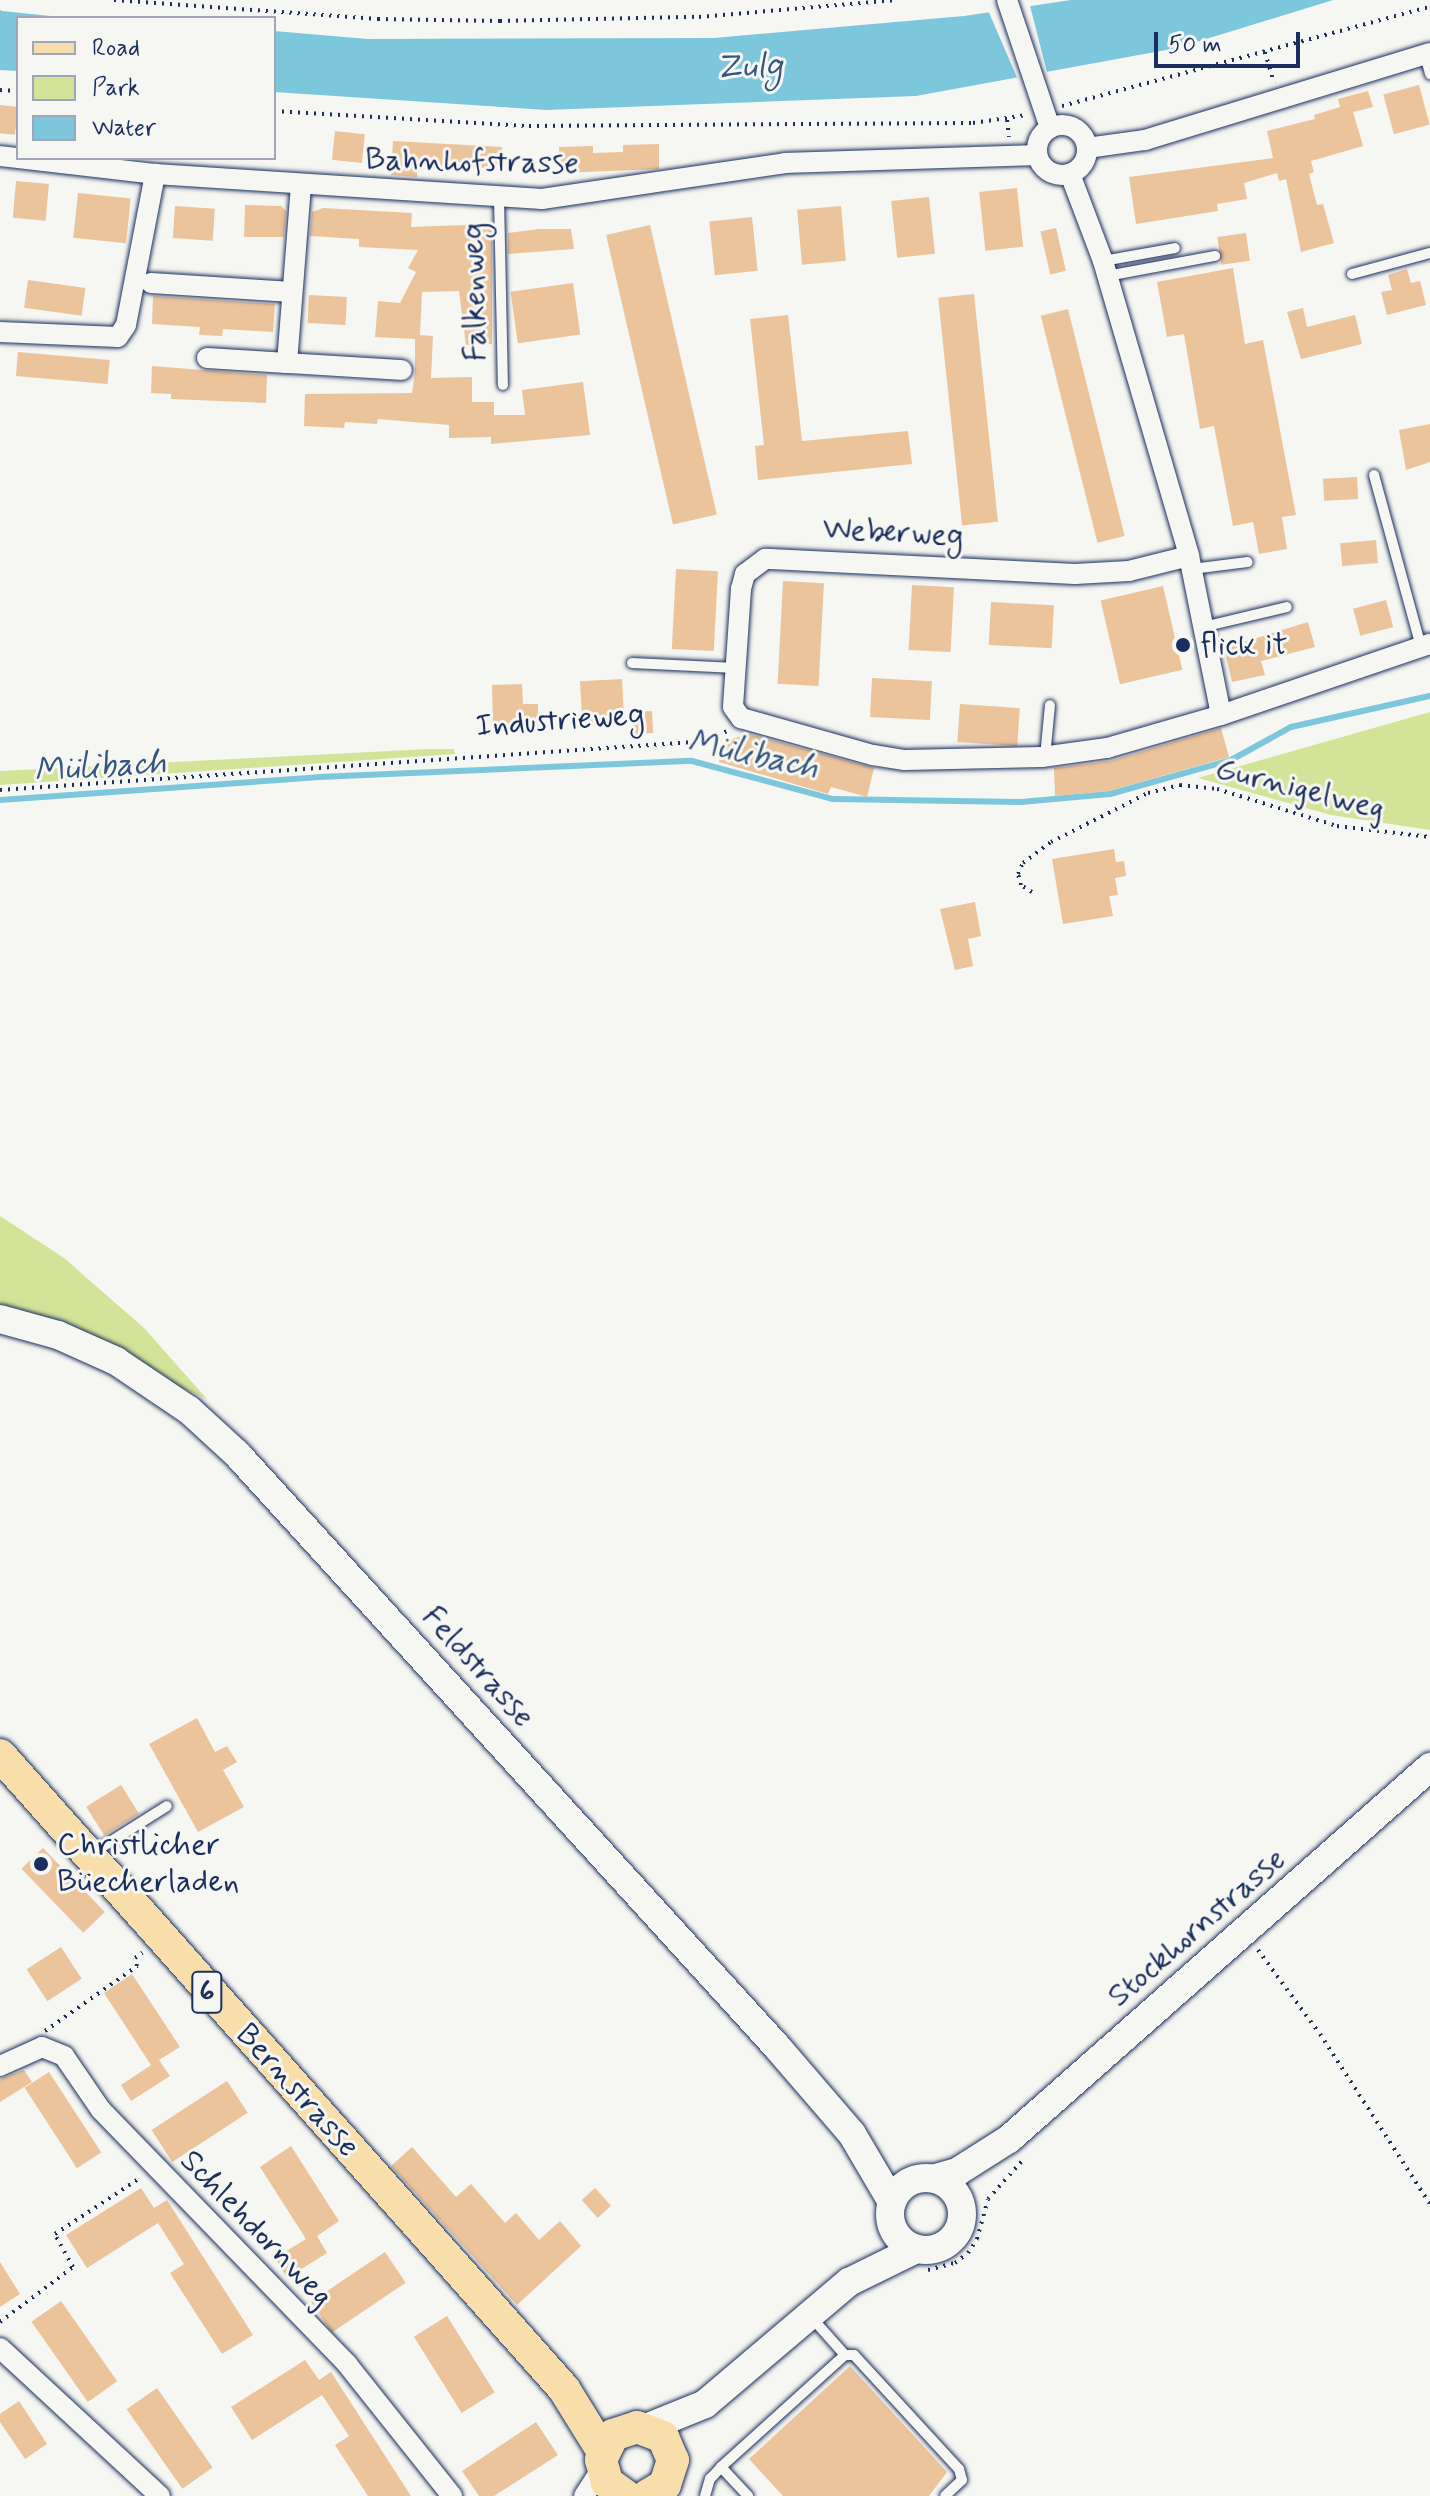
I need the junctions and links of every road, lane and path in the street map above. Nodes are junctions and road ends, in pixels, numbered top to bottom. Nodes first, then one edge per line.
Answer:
1 (114, 0) edge
2 (896, 0) edge
3 (1007, 0) edge
4 (1430, 7) edge
5 (1265, 52) junction
6 (1428, 61) edge
7 (1278, 100) junction
8 (276, 111) edge
9 (1044, 113) junction
10 (1087, 148) junction
11 (1037, 155) junction
12 (34, 160) edge
13 (155, 174) junction
14 (1070, 174) junction
15 (301, 186) junction
16 (499, 198) junction
17 (1175, 248) dead end
18 (1430, 253) edge
19 (1215, 256) dead end
20 (1105, 268) junction
21 (1352, 274) dead end
22 (151, 283) dead end
23 (292, 292) junction
24 (0, 332) edge
25 (207, 358) dead end
26 (287, 363) junction
27 (402, 370) dead end
28 (503, 385) dead end
29 (1374, 475) dead end
30 (1248, 562) dead end
31 (1190, 563) junction
32 (1287, 607) dead end
33 (1201, 628) junction
34 (1427, 647) edge
35 (632, 663) dead end
36 (736, 668) junction
37 (1050, 705) dead end
38 (1221, 715) junction
39 (741, 718) junction
40 (1045, 757) junction
41 (0, 790) edge
42 (1430, 837) edge
43 (1032, 892) dead end
44 (0, 1319) edge
45 (0, 1755) edge
46 (1430, 1767) edge
47 (167, 1806) dead end
48 (87, 1857) junction
49 (161, 1940) junction
50 (1253, 1946) junction
51 (42, 2047) junction
52 (0, 2066) edge
53 (852, 2134) junction
54 (1021, 2145) junction
55 (156, 2168) junction
56 (928, 2178) junction
57 (1430, 2204) edge
58 (962, 2209) junction
59 (891, 2212) junction
60 (916, 2259) junction
61 (849, 2282) junction
62 (811, 2317) junction
63 (0, 2322) edge
64 (0, 2348) edge
65 (845, 2355) junction
66 (564, 2389) junction
67 (705, 2404) junction
68 (639, 2428) junction
69 (602, 2460) junction
70 (721, 2467) junction
71 (962, 2480) junction
72 (666, 2482) edge
73 (160, 2496) edge
74 (452, 2496) edge
75 (584, 2496) edge
76 (626, 2496) edge
77 (705, 2496) edge
78 (748, 2496) edge
79 (945, 2496) edge
80 (963, 2496) edge

1 - 2 path
3 - 9 street
4 - 5 path
5 - 7 path
5 - 9 path
6 - 7 street
7 - 10 street
8 - 9 path
9 - 10 street
9 - 11 street
10 - 14 street
11 - 14 street
11 - 16 street, Bahnhofstrasse
12 - 13 street, Bahnhofstrasse
13 - 15 street, Bahnhofstrasse
13 - 24 street
14 - 20 street
15 - 16 street, Bahnhofstrasse
15 - 23 street
16 - 28 lane, Falkenweg
17 - 20 lane
18 - 21 lane
19 - 20 lane
20 - 31 street
22 - 23 street
23 - 26 street
25 - 26 street
26 - 27 street
29 - 34 lane
30 - 31 lane
31 - 33 street
31 - 36 street, Weberweg
32 - 33 lane
33 - 38 street
34 - 38 street
35 - 36 lane
36 - 39 street, Weberweg
37 - 40 lane
38 - 40 street
39 - 40 street
39 - 41 path, Industrieweg
42 - 43 path, Gurnigelweg
44 - 53 main road, Feldstrasse
45 - 48 main road, Bernstrasse / 6
46 - 50 main road, Stockhornstrasse
47 - 48 lane
48 - 49 main road, Bernstrasse / 6
49 - 51 path
49 - 66 main road, Bernstrasse / 6
50 - 54 main road, Stockhornstrasse
50 - 57 path
51 - 52 street
51 - 55 street, Schlehdornweg
53 - 56 main road, Feldstrasse
53 - 59 main road, Feldstrasse
54 - 56 main road, Stockhornstrasse
54 - 58 main road, Stockhornstrasse
54 - 60 path
55 - 63 path
55 - 74 street, Schlehdornweg
56 - 58 main road
56 - 59 main road
58 - 60 main road
59 - 60 main road
59 - 61 main road
60 - 61 main road
61 - 62 main road
62 - 65 lane
62 - 67 main road
64 - 73 street
65 - 70 lane
65 - 71 lane
66 - 68 main road, Bernstrasse / 6
66 - 69 main road, Bernstrasse / 6
67 - 68 main road
67 - 72 main road
68 - 69 main road
68 - 72 main road, Bernstrasse
69 - 75 street
69 - 76 main road, Bernstrasse
70 - 77 lane
70 - 78 lane
71 - 79 lane
71 - 80 lane

